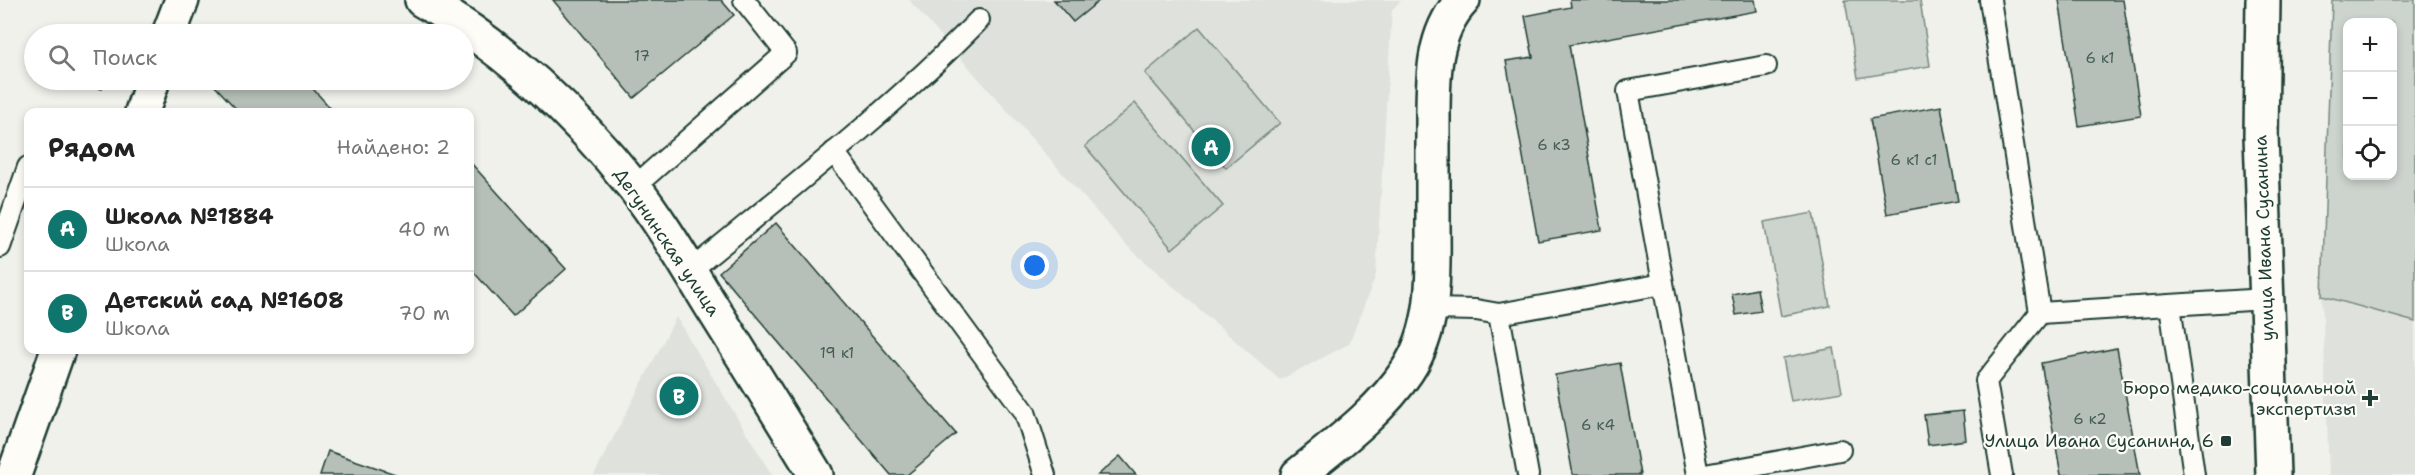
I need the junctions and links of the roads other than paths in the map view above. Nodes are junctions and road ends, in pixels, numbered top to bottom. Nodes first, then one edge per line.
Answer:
1 (182, 0) edge
2 (422, 0) edge
3 (744, 0) edge
4 (1463, 0) edge
5 (1990, 0) edge
6 (2263, 0) edge
7 (979, 20) dead end
8 (173, 24) edge
9 (458, 24) edge
10 (474, 35) edge
11 (1766, 66) dead end
12 (150, 90) edge
13 (143, 108) edge
14 (834, 152) junction
15 (24, 178) edge
16 (634, 187) junction
17 (0, 247) edge
18 (690, 271) junction
19 (1663, 284) junction
20 (2266, 299) junction
21 (2170, 305) junction
22 (1431, 309) junction
23 (2040, 313) junction
24 (1499, 314) junction
25 (57, 354) edge
26 (1840, 450) dead end
27 (14, 475) edge
28 (816, 475) edge
29 (1045, 475) edge
30 (1299, 475) edge
31 (1528, 475) edge
32 (1698, 475) edge
33 (1705, 475) edge
34 (2002, 475) edge
35 (2194, 475) edge
36 (2272, 475) edge

1 - 8 street
2 - 9 street, Дегунинская улица
3 - 16 lane
4 - 22 street
5 - 23 lane
6 - 20 street, улица Ивана Сусанина
7 - 14 lane
10 - 16 street, Дегунинская улица
11 - 19 lane
12 - 13 street
14 - 18 lane
14 - 29 lane
15 - 17 lane
16 - 18 street, Дегунинская улица
18 - 28 street, Дегунинская улица
19 - 24 lane
19 - 32 lane
20 - 21 lane
20 - 36 street, улица Ивана Сусанина
21 - 23 lane
21 - 35 lane
22 - 24 lane
22 - 30 street
23 - 34 lane
24 - 31 lane
25 - 27 street
26 - 33 lane

